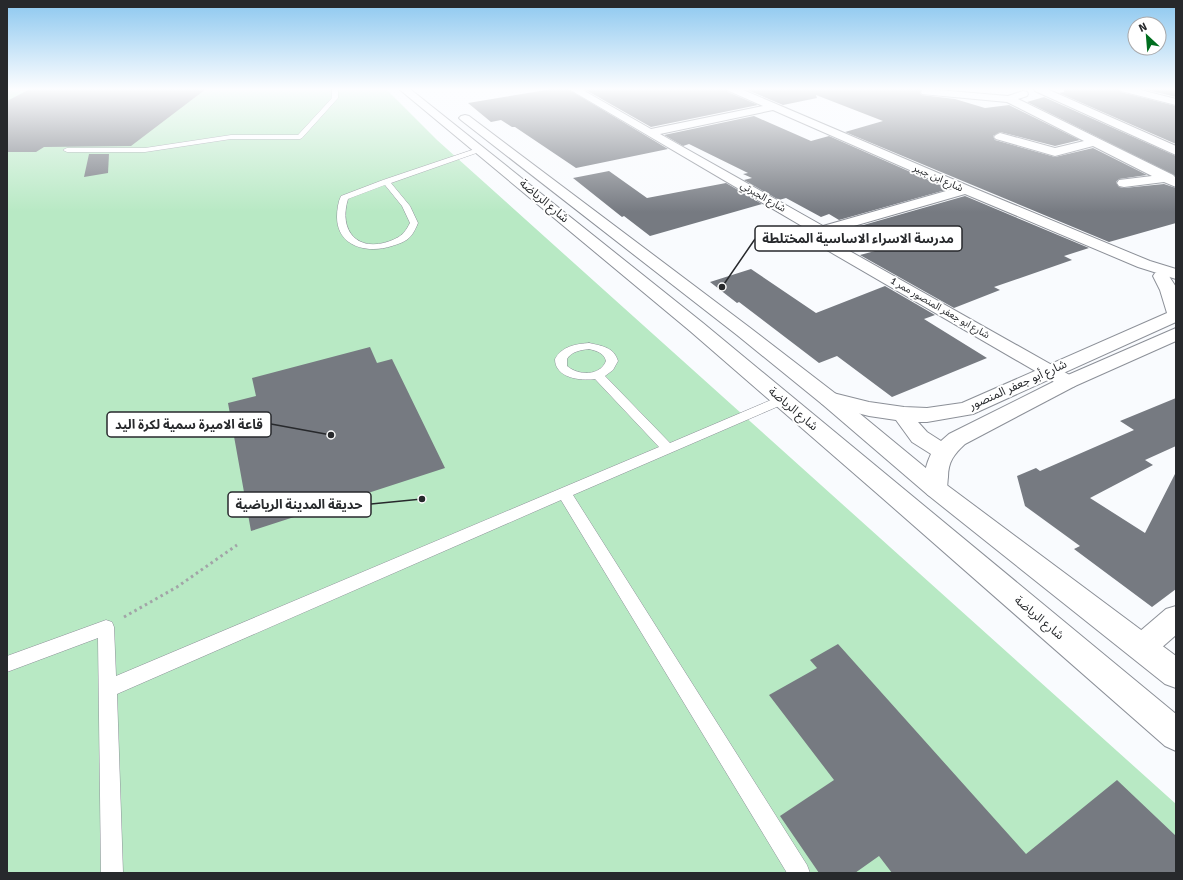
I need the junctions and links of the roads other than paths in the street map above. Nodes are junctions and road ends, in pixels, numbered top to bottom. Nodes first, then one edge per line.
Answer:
1 (306, 130) edge
2 (456, 130) edge
3 (481, 130) edge
4 (648, 130) edge
5 (660, 130) edge
6 (826, 130) edge
7 (1071, 130) edge
8 (1128, 130) edge
9 (651, 132) junction
10 (1000, 137) dead end
11 (1094, 142) junction
12 (67, 150) dead end
13 (481, 150) junction
14 (1176, 151) edge
15 (1173, 179) edge
16 (386, 182) junction
17 (1124, 182) dead end
18 (966, 190) junction
19 (600, 221) junction
20 (575, 227) junction
21 (821, 231) junction
22 (1171, 278) edge
23 (1176, 315) edge
24 (1176, 334) edge
25 (1049, 371) junction
26 (598, 376) dead end
27 (1068, 382) junction
28 (829, 399) junction
29 (782, 400) junction
30 (904, 414) junction
31 (668, 449) junction
32 (943, 451) junction
33 (936, 489) junction
34 (564, 493) junction
35 (1176, 618) edge
36 (1142, 647) junction
37 (7, 664) edge
38 (1176, 674) edge
39 (107, 689) junction
40 (1176, 734) edge
41 (112, 873) edge
42 (799, 873) edge

1 - 12 lane
2 - 13 street, شارع الرياضة
3 - 19 street, شارع الرياضة
4 - 9 street, شارع الجبرتي
5 - 9 street
6 - 18 street, شارع ابن جبير
7 - 11 street
8 - 14 street
9 - 21 street, شارع الجبرتي
10 - 11 street
11 - 15 street
13 - 16 lane
13 - 20 street, شارع الرياضة
15 - 17 street
16 - 16 lane
18 - 21 street
18 - 22 street, شارع ابن جبير
19 - 20 street
19 - 28 street, شارع الرياضة
20 - 29 street, شارع الرياضة
21 - 25 street, شارع ابو جعفر المنصور ممر 1
22 - 23 street
23 - 25 street, شارع أبو جعفر المنصور
24 - 27 street, شارع أبو جعفر المنصور
25 - 27 street, شارع ابو جعفر المنصور ممر 1
25 - 30 street, شارع أبو جعفر المنصور
26 - 31 lane
27 - 32 street, شارع أبو جعفر المنصور
28 - 30 street, شارع أبو جعفر المنصور
28 - 33 street, شارع الرياضة
29 - 31 lane
29 - 40 street, شارع الرياضة
30 - 32 street
31 - 34 lane
32 - 33 street, شارع أبو جعفر المنصور
33 - 36 street, شارع الرياضة
34 - 39 lane
34 - 42 lane
35 - 36 street
36 - 38 street, شارع الرياضة
37 - 39 lane
39 - 41 lane

